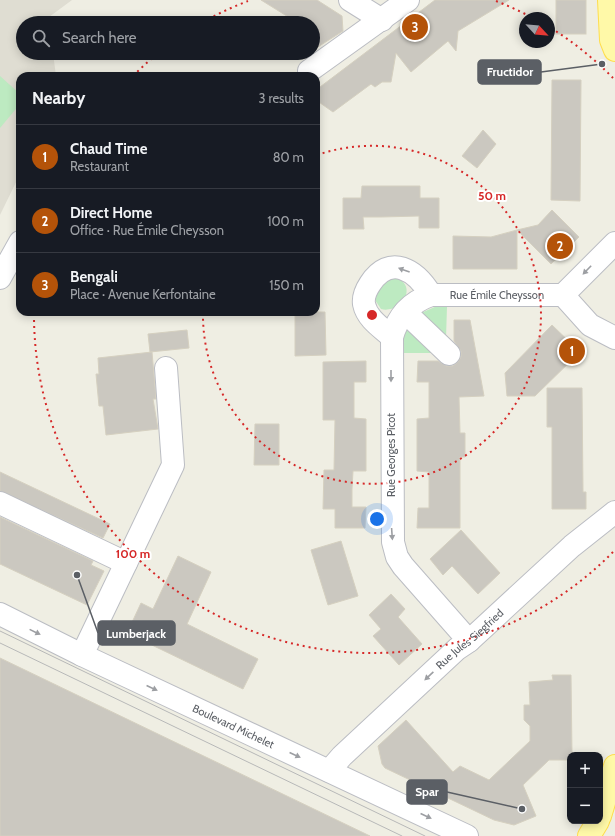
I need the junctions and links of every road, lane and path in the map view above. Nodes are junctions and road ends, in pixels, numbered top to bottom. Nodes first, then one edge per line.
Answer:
1 (350, 0) edge
2 (408, 0) edge
3 (608, 0) edge
4 (382, 20) junction
5 (615, 50) edge
6 (309, 72) dead end
7 (615, 243) edge
8 (16, 249) edge
9 (0, 278) edge
10 (431, 295) junction
11 (563, 295) junction
12 (405, 312) junction
13 (392, 336) junction
14 (615, 338) edge
15 (449, 354) dead end
16 (166, 368) dead end
17 (0, 503) edge
18 (615, 512) edge
19 (126, 563) junction
20 (0, 614) edge
21 (469, 641) junction
22 (82, 655) junction
23 (615, 766) edge
24 (329, 771) junction
25 (603, 806) edge
26 (596, 824) edge
27 (467, 836) edge
28 (589, 836) edge

1 - 4 street
2 - 4 street
3 - 5 main road
4 - 6 street
7 -> 11 street
8 - 9 street
10 - 11 street, Rue Émile Cheysson
10 - 12 street, Rue Émile Cheysson
10 -> 13 street
11 - 14 street
12 - 13 street, Rue Émile Cheysson
12 - 15 street
13 -> 21 street, Rue Georges Picot
16 - 19 street
17 - 19 street
18 - 21 street, Rue Jules Siegfried
19 - 22 street
20 -> 22 street, Boulevard Michelet
21 -> 24 street, Rue Jules Siegfried
22 -> 24 street, Boulevard Michelet
23 - 25 main road
24 -> 27 street, Boulevard Michelet
26 - 28 main road

